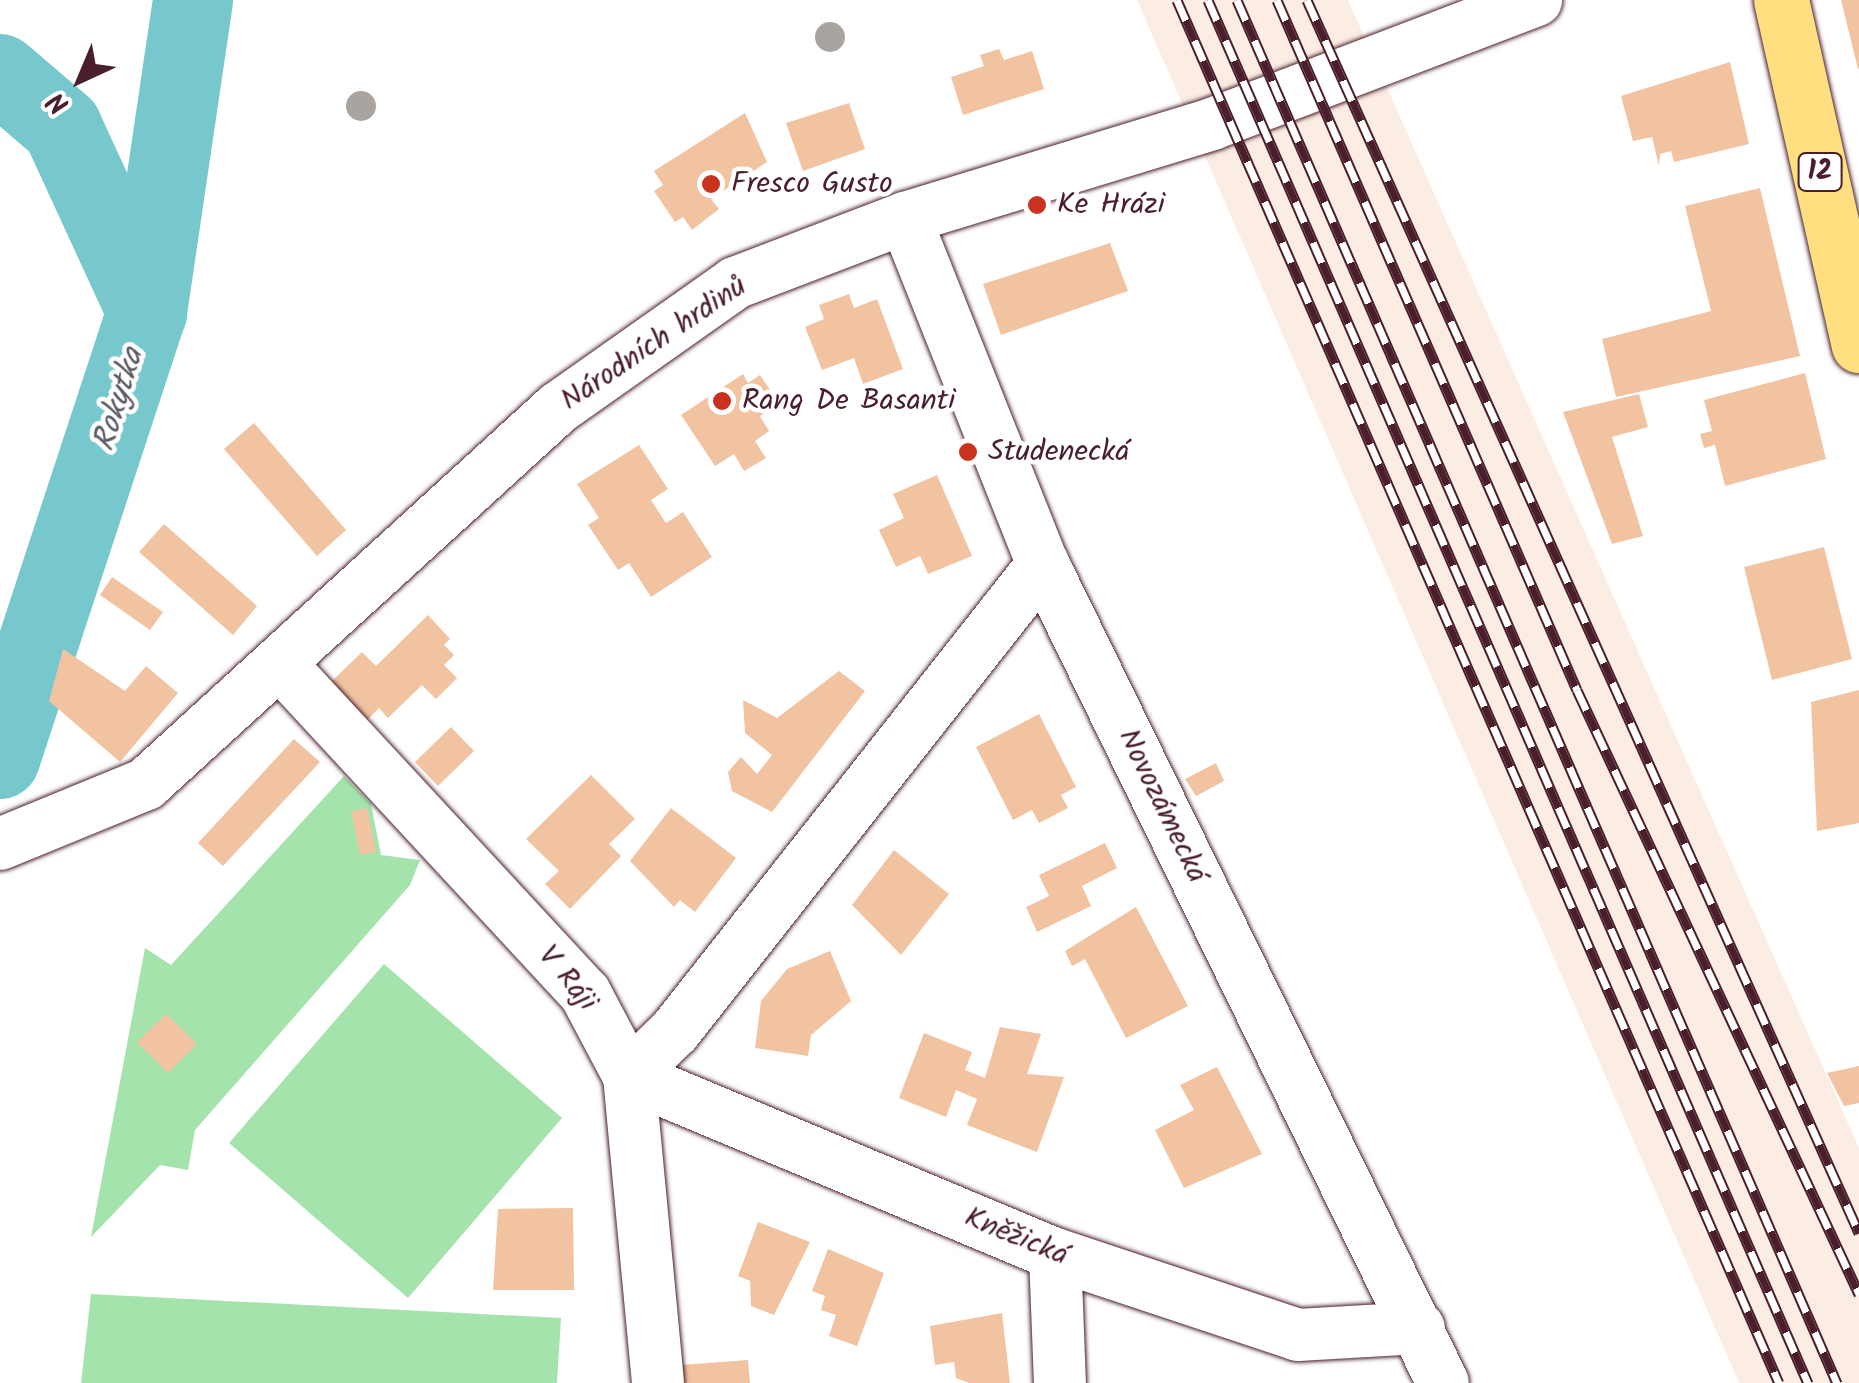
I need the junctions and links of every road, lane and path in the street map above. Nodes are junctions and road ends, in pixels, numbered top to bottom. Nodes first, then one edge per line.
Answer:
1 (1536, 0) edge
2 (1781, 0) edge
3 (904, 218) junction
4 (1847, 233) edge
5 (1859, 344) edge
6 (1043, 564) junction
7 (281, 665) junction
8 (24, 837) edge
9 (629, 1076) junction
10 (1055, 1254) junction
11 (1419, 1328) junction
12 (658, 1383) edge
13 (1060, 1383) edge
14 (1443, 1383) edge

1 - 3 street, Národních hrdinů
2 - 4 main road, 12
3 - 6 street, Novozámecká
3 - 7 street, Národních hrdinů
4 - 5 main road, 12
6 - 9 street
6 - 11 street, Novozámecká
7 - 8 street, Národních hrdinů
7 - 9 street, V Ráji
9 - 10 street, Kněžická
9 - 12 street, V Ráji
10 - 11 street, Kněžická
10 - 13 street
11 - 14 street, Novozámecká

